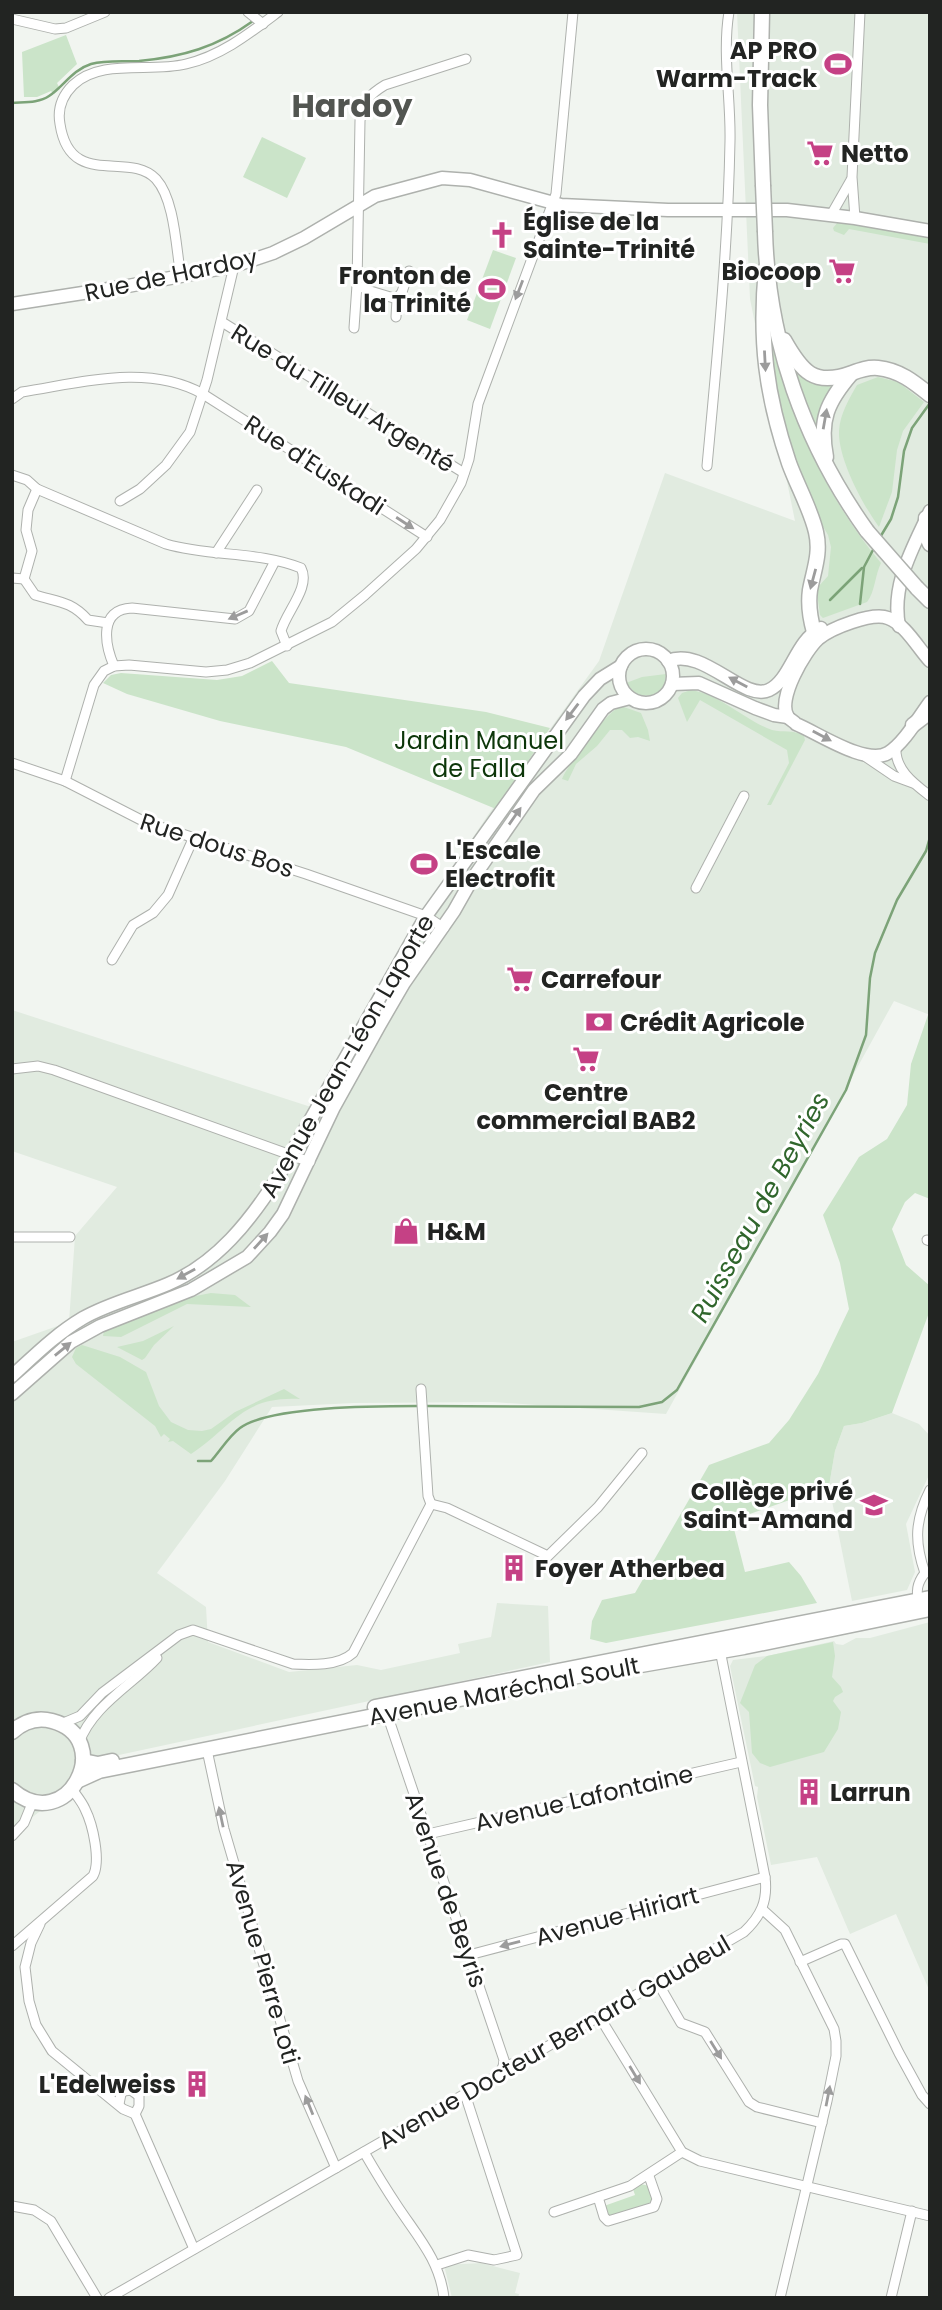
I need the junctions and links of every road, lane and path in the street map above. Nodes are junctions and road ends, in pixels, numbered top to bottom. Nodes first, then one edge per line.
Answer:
1 (104, 12) edge
2 (248, 12) edge
3 (278, 12) edge
4 (573, 12) edge
5 (729, 12) edge
6 (762, 12) edge
7 (860, 12) edge
8 (12, 19) edge
9 (263, 24) junction
10 (466, 59) dead end
11 (852, 177) junction
12 (360, 204) junction
13 (553, 204) junction
14 (728, 210) junction
15 (831, 215) junction
16 (855, 218) junction
17 (930, 231) edge
18 (234, 266) junction
19 (766, 268) junction
20 (409, 271) dead end
21 (181, 277) junction
22 (357, 285) junction
23 (397, 299) junction
24 (12, 304) edge
25 (396, 317) dead end
26 (222, 322) junction
27 (776, 325) junction
28 (354, 328) dead end
29 (852, 373) junction
30 (926, 392) edge
31 (202, 394) junction
32 (12, 399) edge
33 (708, 466) dead end
34 (464, 472) junction
35 (828, 472) junction
36 (12, 475) edge
37 (37, 489) junction
38 (257, 490) dead end
39 (120, 501) dead end
40 (929, 515) edge
41 (427, 537) junction
42 (930, 544) edge
43 (216, 553) junction
44 (275, 561) junction
45 (12, 578) edge
46 (24, 579) junction
47 (898, 592) junction
48 (930, 601) edge
49 (866, 618) junction
50 (108, 623) junction
51 (900, 626) junction
52 (814, 632) junction
53 (287, 646) junction
54 (668, 661) junction
55 (930, 661) edge
56 (114, 666) junction
57 (621, 666) junction
58 (672, 684) junction
59 (630, 698) junction
60 (930, 702) edge
61 (930, 712) edge
62 (788, 717) junction
63 (912, 725) junction
64 (896, 746) junction
65 (858, 753) junction
66 (12, 763) edge
67 (65, 781) junction
68 (913, 783) junction
69 (928, 795) edge
70 (744, 796) dead end
71 (193, 839) junction
72 (696, 888) dead end
73 (426, 916) junction
74 (444, 928) junction
75 (112, 960) dead end
76 (12, 1069) edge
77 (290, 1156) junction
78 (310, 1162) junction
79 (12, 1237) edge
80 (70, 1237) dead end
81 (12, 1376) edge
82 (421, 1390) dead end
83 (12, 1394) edge
84 (642, 1453) dead end
85 (930, 1490) edge
86 (431, 1504) junction
87 (928, 1574) edge
88 (925, 1604) edge
89 (179, 1635) junction
90 (720, 1650) junction
91 (144, 1672) junction
92 (126, 1676) junction
93 (92, 1702) junction
94 (102, 1708) junction
95 (386, 1709) junction
96 (19, 1724) edge
97 (61, 1724) junction
98 (12, 1732) edge
99 (207, 1750) junction
100 (86, 1754) junction
101 (741, 1762) junction
102 (76, 1785) junction
103 (13, 1791) edge
104 (33, 1801) junction
105 (428, 1834) junction
106 (12, 1836) edge
107 (765, 1877) junction
108 (762, 1909) junction
109 (40, 1924) junction
110 (12, 1946) edge
111 (469, 1955) junction
112 (800, 1962) junction
113 (658, 1983) junction
114 (599, 2016) junction
115 (503, 2067) junction
116 (465, 2094) junction
117 (119, 2104) junction
118 (930, 2104) edge
119 (135, 2114) junction
120 (822, 2123) junction
121 (364, 2152) junction
122 (682, 2152) junction
123 (336, 2168) junction
124 (649, 2176) junction
125 (807, 2187) junction
126 (598, 2197) junction
127 (12, 2206) edge
128 (912, 2211) junction
129 (554, 2212) dead end
130 (930, 2216) edge
131 (194, 2249) junction
132 (437, 2265) junction
133 (97, 2298) edge
134 (109, 2298) edge
135 (444, 2298) edge
136 (780, 2298) edge
137 (891, 2298) edge

1 - 8 street
2 - 9 street
3 - 9 street
4 - 13 street
5 - 14 street
6 - 19 main road, bridge
7 - 11 street
9 - 21 street
10 - 12 street
11 - 15 street
11 - 16 street
12 - 13 street, Rue de Hardoy
12 - 18 street, Rue de Hardoy
12 - 22 street
13 - 14 street, Rue de Hardoy
13 -> 34 street
14 - 15 street, Rue de Hardoy
14 - 33 street
15 - 16 street, Rue de Hardoy
16 - 17 street, Rue de Hardoy
18 - 21 street, Rue de Hardoy
18 - 26 street
19 - 27 main road
19 -> 52 main road
20 - 23 street
21 - 24 street, Rue de Hardoy
22 - 23 street
22 - 28 street
23 - 25 street
26 - 31 street
26 - 34 street, Rue du Tilleul Argenté
27 - 29 main road
27 - 35 main road
29 - 30 main road
35 -> 29 main road
31 - 32 street, Rue d'Euskadi
31 - 39 street
31 -> 41 street, Rue d'Euskadi
34 - 41 street
35 - 48 main road, bridge
36 - 37 street
37 - 43 street
37 - 46 street
38 - 43 street
40 - 42 main road
40 - 47 street
41 - 53 street
43 - 44 street
44 -> 50 street
44 - 53 street
45 - 46 street
46 - 50 street
47 - 49 street
47 - 51 street
49 - 51 street
49 - 52 street
49 - 62 street
50 - 56 street
51 - 55 street
52 -> 54 street
53 - 56 street
54 - 57 street
54 - 58 street
56 - 67 street
57 - 59 street
57 -> 73 street, Avenue Jean-Léon Laporte
58 - 59 street
58 - 62 street
74 -> 59 street, Avenue Jean-Léon Laporte
60 - 63 street
61 - 63 main road
62 -> 65 street
63 - 64 street
64 - 65 street
64 - 68 street
65 - 68 street
66 - 67 street, Rue dous Bos
67 - 71 street, Rue dous Bos
68 - 69 street
70 - 72 street
71 - 73 street, Rue dous Bos
71 - 75 street
73 - 74 street, Rue dous Bos
73 - 77 street, Avenue Jean-Léon Laporte
74 - 78 street, Avenue Jean-Léon Laporte
76 - 77 street
77 - 78 street
77 -> 81 street, Avenue Jean-Léon Laporte
83 -> 78 street, Avenue Jean-Léon Laporte
79 - 80 street
82 - 86 street
84 - 86 street
85 - 87 street
86 - 89 street
87 - 88 street
88 - 90 main road, Avenue Maréchal Soult
88 - 95 main road
89 - 91 street
89 - 92 street
90 - 95 main road, Avenue Maréchal Soult
90 - 101 street
91 - 92 street
91 - 94 street
92 - 93 street
93 - 94 street
93 - 97 street
94 - 100 street
95 - 99 main road, Avenue Maréchal Soult
95 - 100 main road
95 - 105 street, Avenue de Beyris
96 - 97 main road
96 - 98 main road
97 - 100 main road
99 - 102 main road, Avenue Maréchal Soult
123 -> 99 street, Avenue Pierre Loti
100 - 102 main road
101 - 105 street, Avenue Lafontaine
101 - 107 street
102 - 104 main road, Avenue Maréchal Soult
102 - 109 street
103 - 104 main road
104 - 106 street
105 - 111 street, Avenue de Beyris
107 - 108 street
107 -> 111 street, Avenue Hiriart
108 - 112 street
108 - 113 street, Avenue Docteur Bernard Gaudeul
109 - 110 street
109 - 117 street
111 - 115 street, Avenue de Beyris
112 - 118 street
120 -> 112 street
113 - 114 street, Avenue Docteur Bernard Gaudeul
113 -> 120 street
114 - 115 street, Avenue Docteur Bernard Gaudeul
114 -> 122 street
115 - 116 street, Avenue Docteur Bernard Gaudeul
116 - 121 street, Avenue Docteur Bernard Gaudeul
116 - 132 street
117 - 119 street
117 - 119 street
119 - 131 street
120 - 125 street
121 - 123 street, Avenue Docteur Bernard Gaudeul
121 - 132 street
122 - 124 street
122 - 125 street
123 - 131 street, Avenue Docteur Bernard Gaudeul
124 - 126 street
124 - 126 street
125 - 128 street
125 - 136 street
126 - 129 street
127 - 133 street
128 - 130 street
128 - 137 street
131 - 134 street, Avenue Docteur Bernard Gaudeul
132 - 135 street

